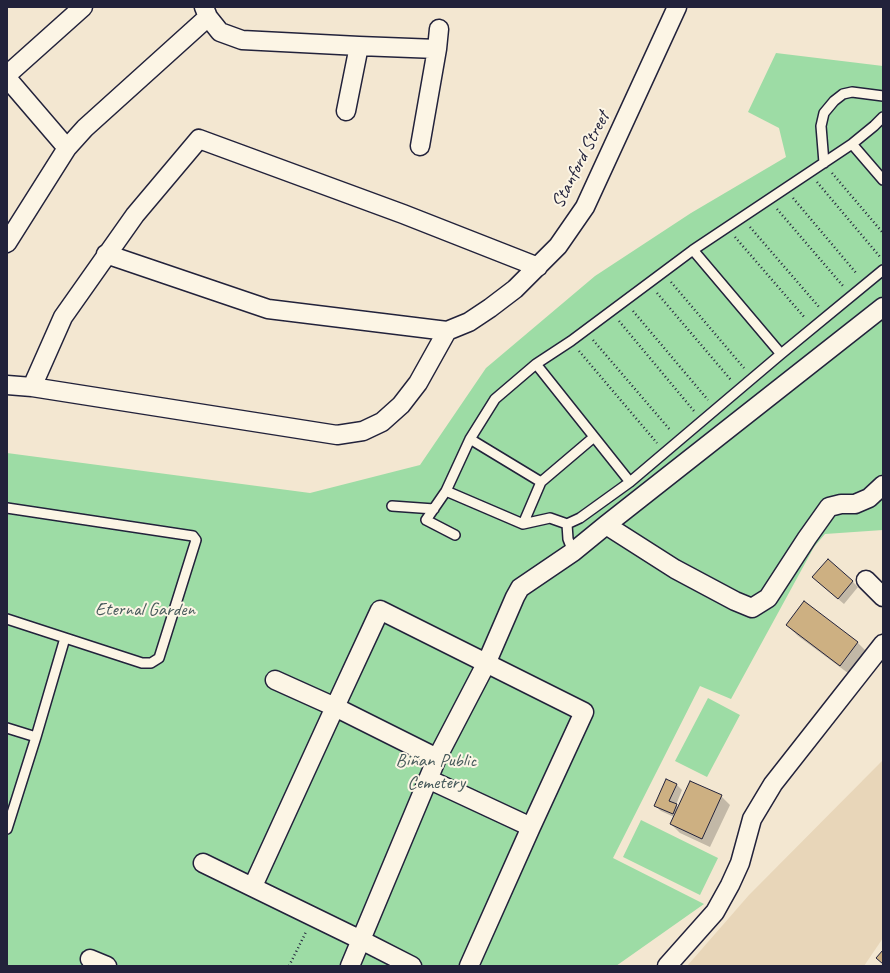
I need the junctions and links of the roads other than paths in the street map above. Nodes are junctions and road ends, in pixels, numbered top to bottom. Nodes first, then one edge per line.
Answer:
1 (83, 7) edge
2 (677, 7) edge
3 (206, 12) edge
4 (439, 29) dead end
5 (359, 46) junction
6 (437, 49) junction
7 (7, 75) edge
8 (7, 78) edge
9 (883, 96) edge
10 (346, 111) dead end
11 (883, 117) edge
12 (878, 128) edge
13 (852, 144) junction
14 (420, 146) dead end
15 (67, 148) junction
16 (824, 163) junction
17 (883, 180) edge
18 (7, 243) edge
19 (694, 250) junction
20 (106, 254) junction
21 (538, 267) junction
22 (883, 270) edge
23 (883, 307) edge
24 (448, 331) junction
25 (781, 354) junction
26 (536, 364) junction
27 (7, 384) edge
28 (32, 387) junction
29 (594, 438) junction
30 (470, 439) junction
31 (541, 482) junction
32 (630, 482) junction
33 (883, 485) edge
34 (446, 490) junction
35 (392, 506) dead end
36 (7, 508) edge
37 (434, 509) junction
38 (523, 524) junction
39 (567, 524) junction
40 (606, 525) junction
41 (455, 535) dead end
42 (573, 552) junction
43 (866, 580) dead end
44 (883, 597) edge
45 (7, 619) edge
46 (65, 638) junction
47 (883, 644) edge
48 (486, 664) junction
49 (275, 680) dead end
50 (335, 707) junction
51 (7, 728) edge
52 (36, 738) junction
53 (437, 758) junction
54 (428, 779) junction
55 (531, 827) junction
56 (7, 829) edge
57 (203, 863) dead end
58 (253, 886) junction
59 (361, 940) junction
60 (90, 959) dead end
61 (107, 966) edge
62 (350, 966) edge
63 (412, 966) edge
64 (469, 966) edge
65 (667, 966) edge

1 - 7 street
2 - 21 street, Stanford Street
3 - 5 street
3 - 15 street
4 - 6 street
5 - 6 street
5 - 10 street
6 - 14 street
8 - 15 street
9 - 16 lane
11 - 12 lane
12 - 13 lane
13 - 16 lane
13 - 17 lane
15 - 18 street
16 - 19 lane
19 - 25 lane
19 - 26 lane
20 - 21 street
20 - 24 street
20 - 28 street
21 - 24 street, Stanford Street
22 - 25 lane
23 - 40 street
24 - 28 street
25 - 32 lane
26 - 29 lane
26 - 30 lane
27 - 28 street
29 - 31 lane
29 - 32 lane
30 - 31 lane
30 - 34 lane
31 - 38 lane
32 - 39 lane
33 - 40 street
34 - 37 lane
34 - 38 lane
35 - 37 lane
36 - 46 lane
37 - 41 lane
38 - 39 lane
39 - 42 lane
40 - 42 street
42 - 48 street
43 - 44 street
45 - 46 lane
46 - 52 lane
47 - 65 street
48 - 50 street
48 - 53 street
48 - 55 street
49 - 50 street
50 - 53 street
50 - 58 street
51 - 52 lane
52 - 56 lane
53 - 54 street
54 - 55 street
54 - 59 street
55 - 64 street
57 - 58 street
58 - 59 street
59 - 62 street
59 - 63 street
60 - 61 street

